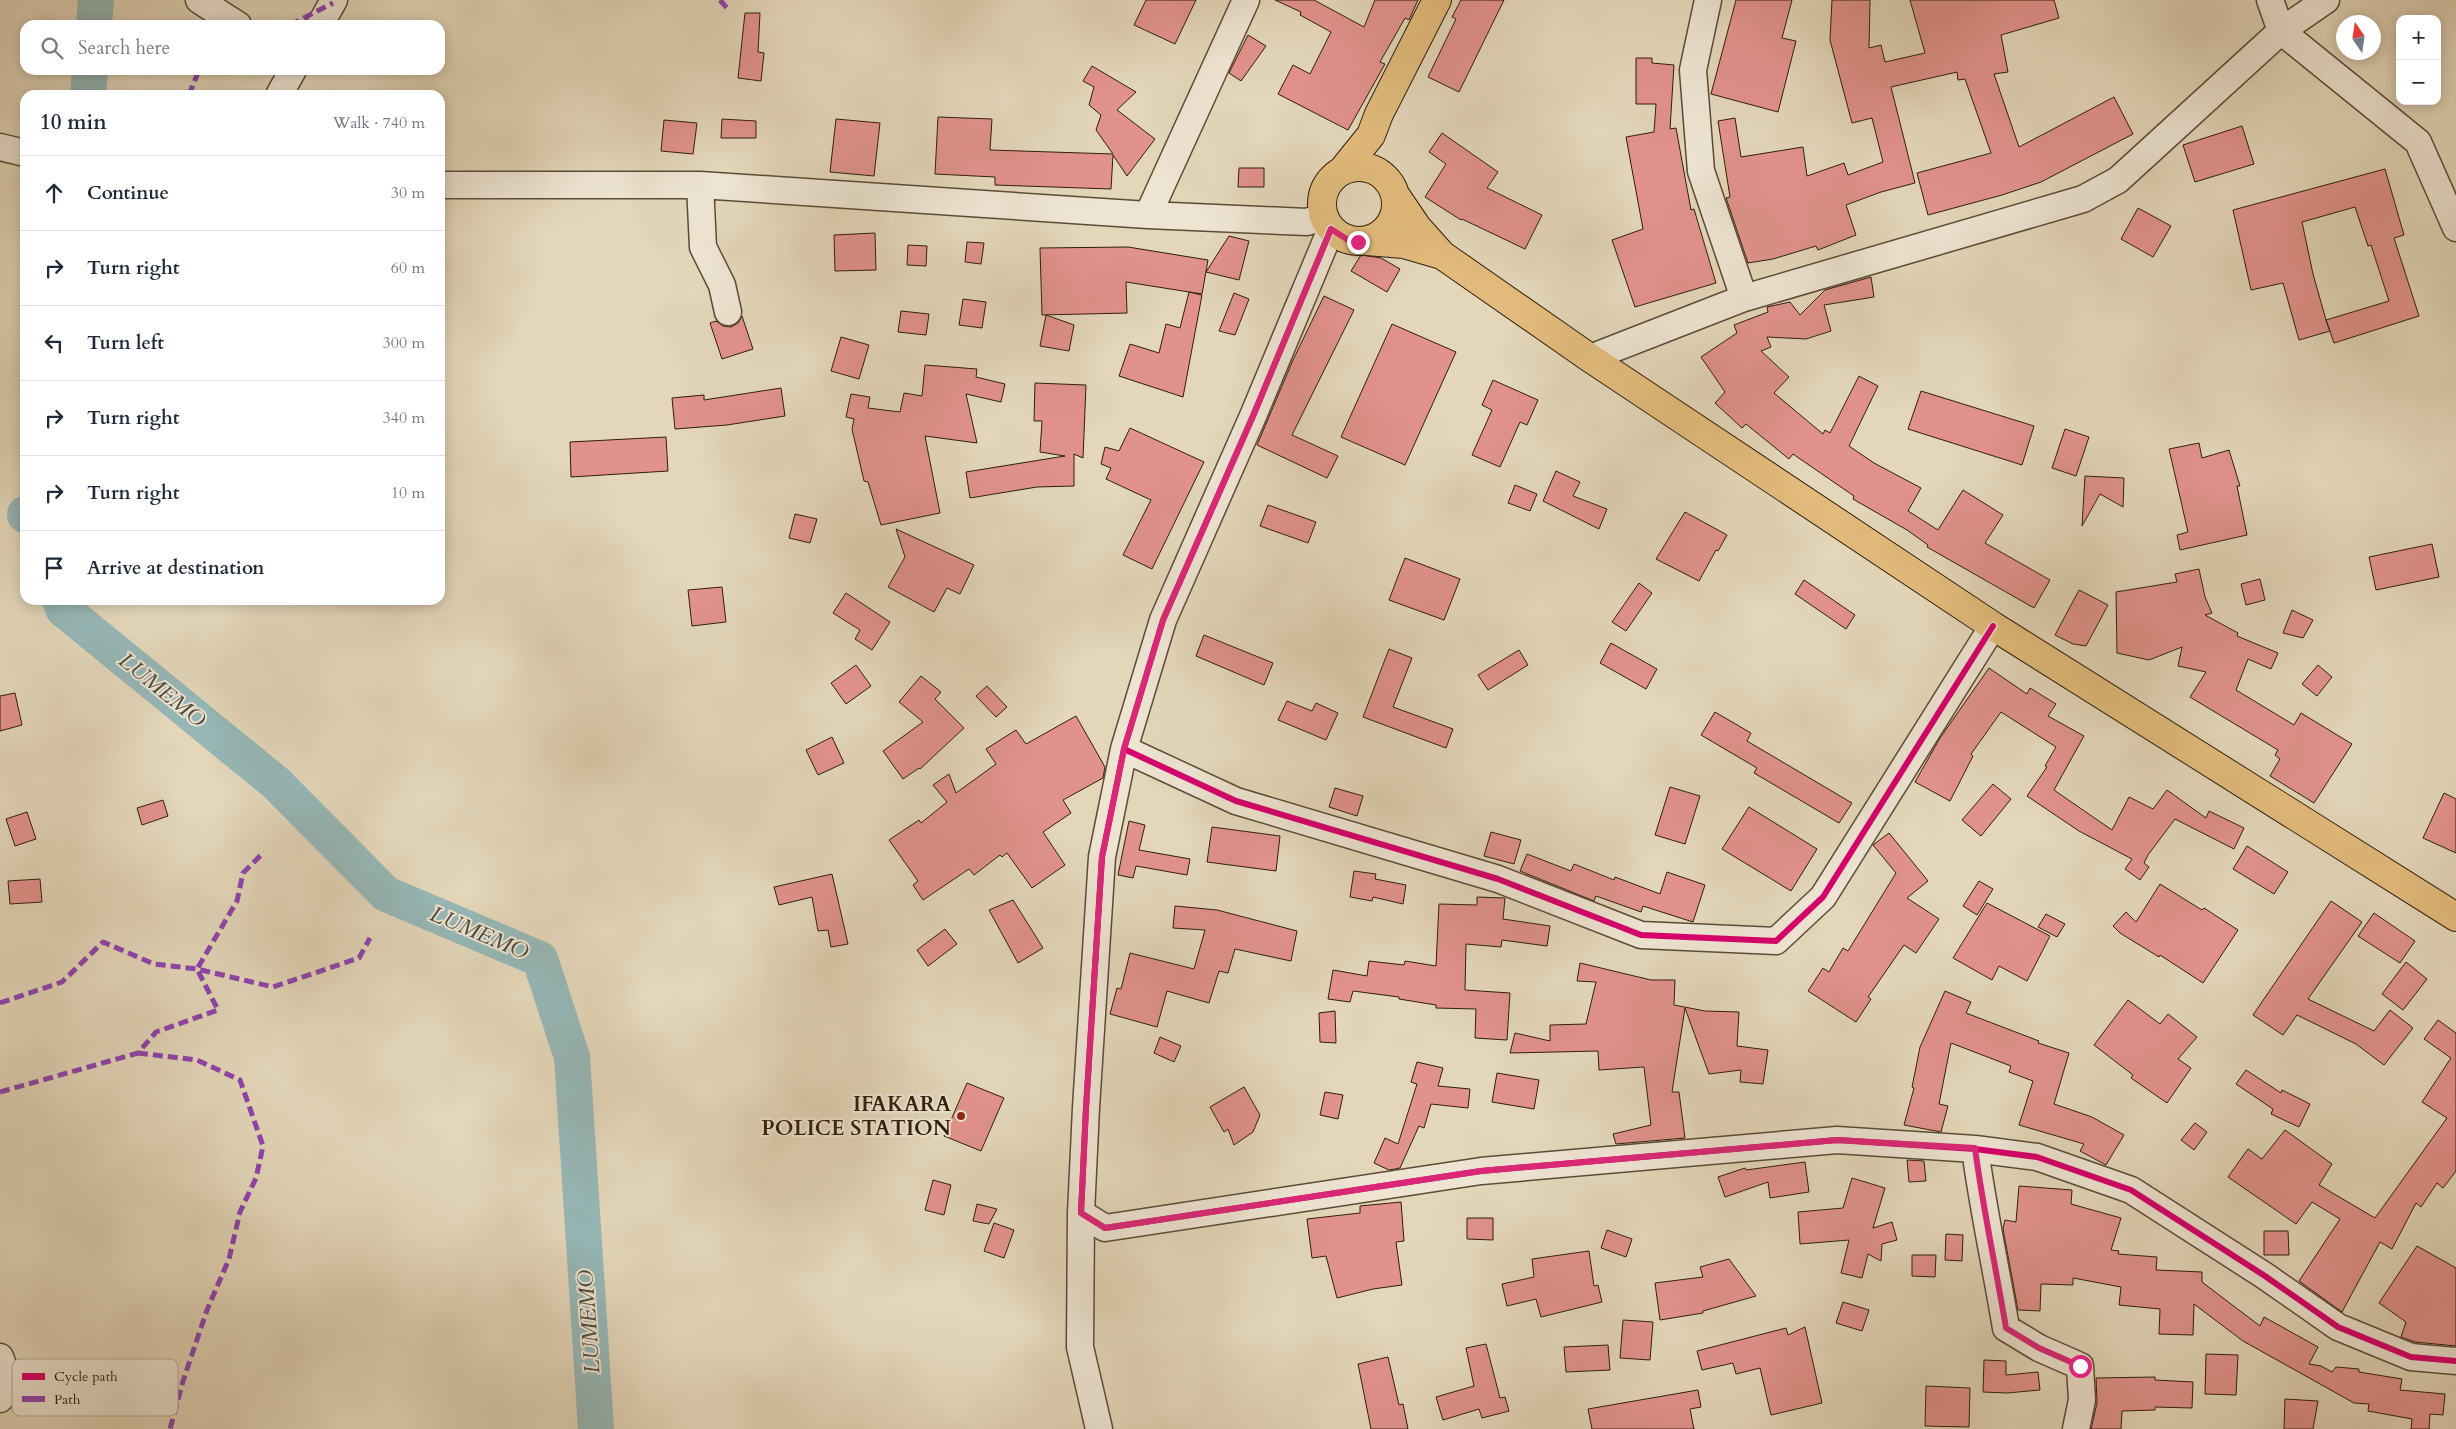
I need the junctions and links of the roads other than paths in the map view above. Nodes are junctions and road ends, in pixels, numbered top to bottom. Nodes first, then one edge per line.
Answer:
1 (199, 0) edge
2 (334, 0) edge
3 (1246, 0) edge
4 (1437, 0) edge
5 (1708, 0) edge
6 (2270, 0) edge
7 (2326, 0) edge
8 (230, 20) edge
9 (323, 20) edge
10 (2281, 31) junction
11 (290, 75) edge
12 (282, 90) edge
13 (1379, 114) junction
14 (0, 148) edge
15 (20, 152) edge
16 (1342, 171) junction
17 (700, 184) junction
18 (445, 185) edge
19 (1393, 189) junction
20 (1148, 215) junction
21 (1328, 223) junction
22 (2456, 228) edge
23 (1368, 240) junction
24 (1442, 254) junction
25 (1744, 298) junction
26 (728, 312) dead end
27 (1590, 358) junction
28 (1993, 626) junction
29 (1124, 749) junction
30 (2456, 917) edge
31 (1975, 1148) junction
32 (1081, 1213) junction
33 (0, 1356) edge
34 (2456, 1362) edge
35 (0, 1399) edge
36 (1099, 1429) edge
37 (2076, 1429) edge

1 - 8 street
2 - 9 street
3 - 20 street
4 - 13 main road
5 - 25 street
6 - 10 street
7 - 10 street
10 - 22 street
10 - 25 street
11 - 12 street
13 - 16 main road
13 - 19 main road
14 - 15 street
16 - 19 main road
16 - 21 main road
17 - 18 street
17 - 20 street
17 - 26 street
19 - 23 main road
19 - 24 main road
20 - 21 street
21 - 23 main road
21 - 29 street
23 - 24 main road
24 - 27 main road
25 - 27 street
27 - 28 main road
28 - 29 street
28 - 30 main road
29 - 32 street
31 - 32 street
31 - 34 street
31 - 37 street
32 - 36 street
33 - 35 street

